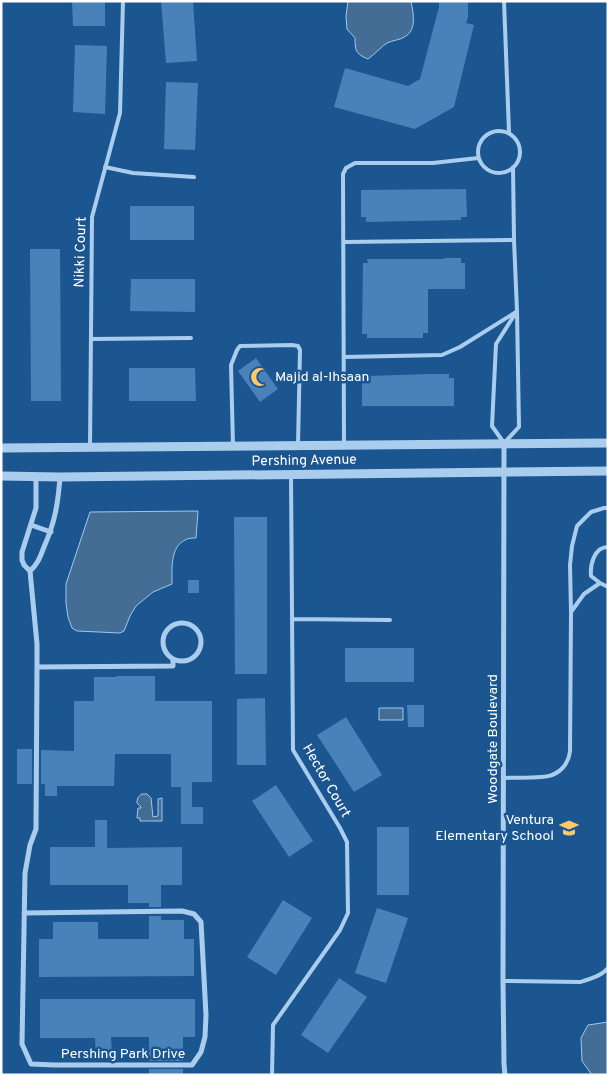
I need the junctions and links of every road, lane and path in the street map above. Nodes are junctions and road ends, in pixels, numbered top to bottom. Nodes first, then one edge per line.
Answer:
1 (123, 1) edge
2 (504, 1) edge
3 (508, 132) junction
4 (478, 158) junction
5 (105, 167) junction
6 (513, 168) junction
7 (194, 177) dead end
8 (514, 240) junction
9 (344, 242) junction
10 (518, 311) junction
11 (191, 338) dead end
12 (91, 339) junction
13 (344, 356) junction
14 (504, 443) junction
15 (608, 443) edge
16 (298, 445) junction
17 (344, 445) junction
18 (233, 446) junction
19 (1, 448) edge
20 (90, 448) junction
21 (608, 471) edge
22 (505, 472) junction
23 (291, 474) junction
24 (1, 476) edge
25 (36, 476) junction
26 (60, 477) junction
27 (608, 508) edge
28 (31, 525) junction
29 (51, 532) junction
30 (608, 547) edge
31 (30, 571) junction
32 (600, 583) junction
33 (608, 587) edge
34 (571, 612) junction
35 (292, 619) junction
36 (390, 620) dead end
37 (173, 659) junction
38 (37, 667) junction
39 (504, 778) junction
40 (24, 913) junction
41 (608, 968) edge
42 (504, 981) junction
43 (272, 1075) edge
44 (504, 1075) edge

1 - 5 lane, Nikki Court
2 - 3 lane
3 - 4 lane
3 - 6 lane
4 - 6 lane
4 - 9 lane
5 - 7 lane
5 - 12 lane, Nikki Court
6 - 8 lane
8 - 9 lane
8 - 10 lane
9 - 13 lane
10 - 13 lane
10 - 14 lane
10 - 14 lane
11 - 12 lane
12 - 20 lane, Nikki Court
13 - 17 lane
14 - 15 street, Pershing Avenue
14 - 17 street, Pershing Avenue
14 - 22 street, Woodgate Boulevard
16 - 17 street, Pershing Avenue
16 - 18 street, Pershing Avenue
16 - 18 lane
18 - 20 street, Pershing Avenue
19 - 20 street, Pershing Avenue
21 - 22 street, Pershing Avenue
22 - 23 street, Pershing Avenue
22 - 39 street, Woodgate Boulevard
23 - 26 street, Pershing Avenue
23 - 35 lane, Hector Court
24 - 25 street, Pershing Avenue
25 - 26 street, Pershing Avenue
25 - 28 street, Pershing Park Drive
26 - 29 street
27 - 34 lane
28 - 29 street
28 - 31 street, Pershing Park Drive
29 - 31 street
30 - 32 lane
31 - 38 street, Pershing Park Drive
32 - 33 lane
32 - 34 lane
34 - 39 lane
35 - 36 lane
35 - 43 lane, Hector Court
37 - 37 street
37 - 38 street
38 - 40 street, Pershing Park Drive
39 - 42 street, Woodgate Boulevard
40 - 40 street, Pershing Park Drive
41 - 42 lane
42 - 44 street, Woodgate Boulevard

